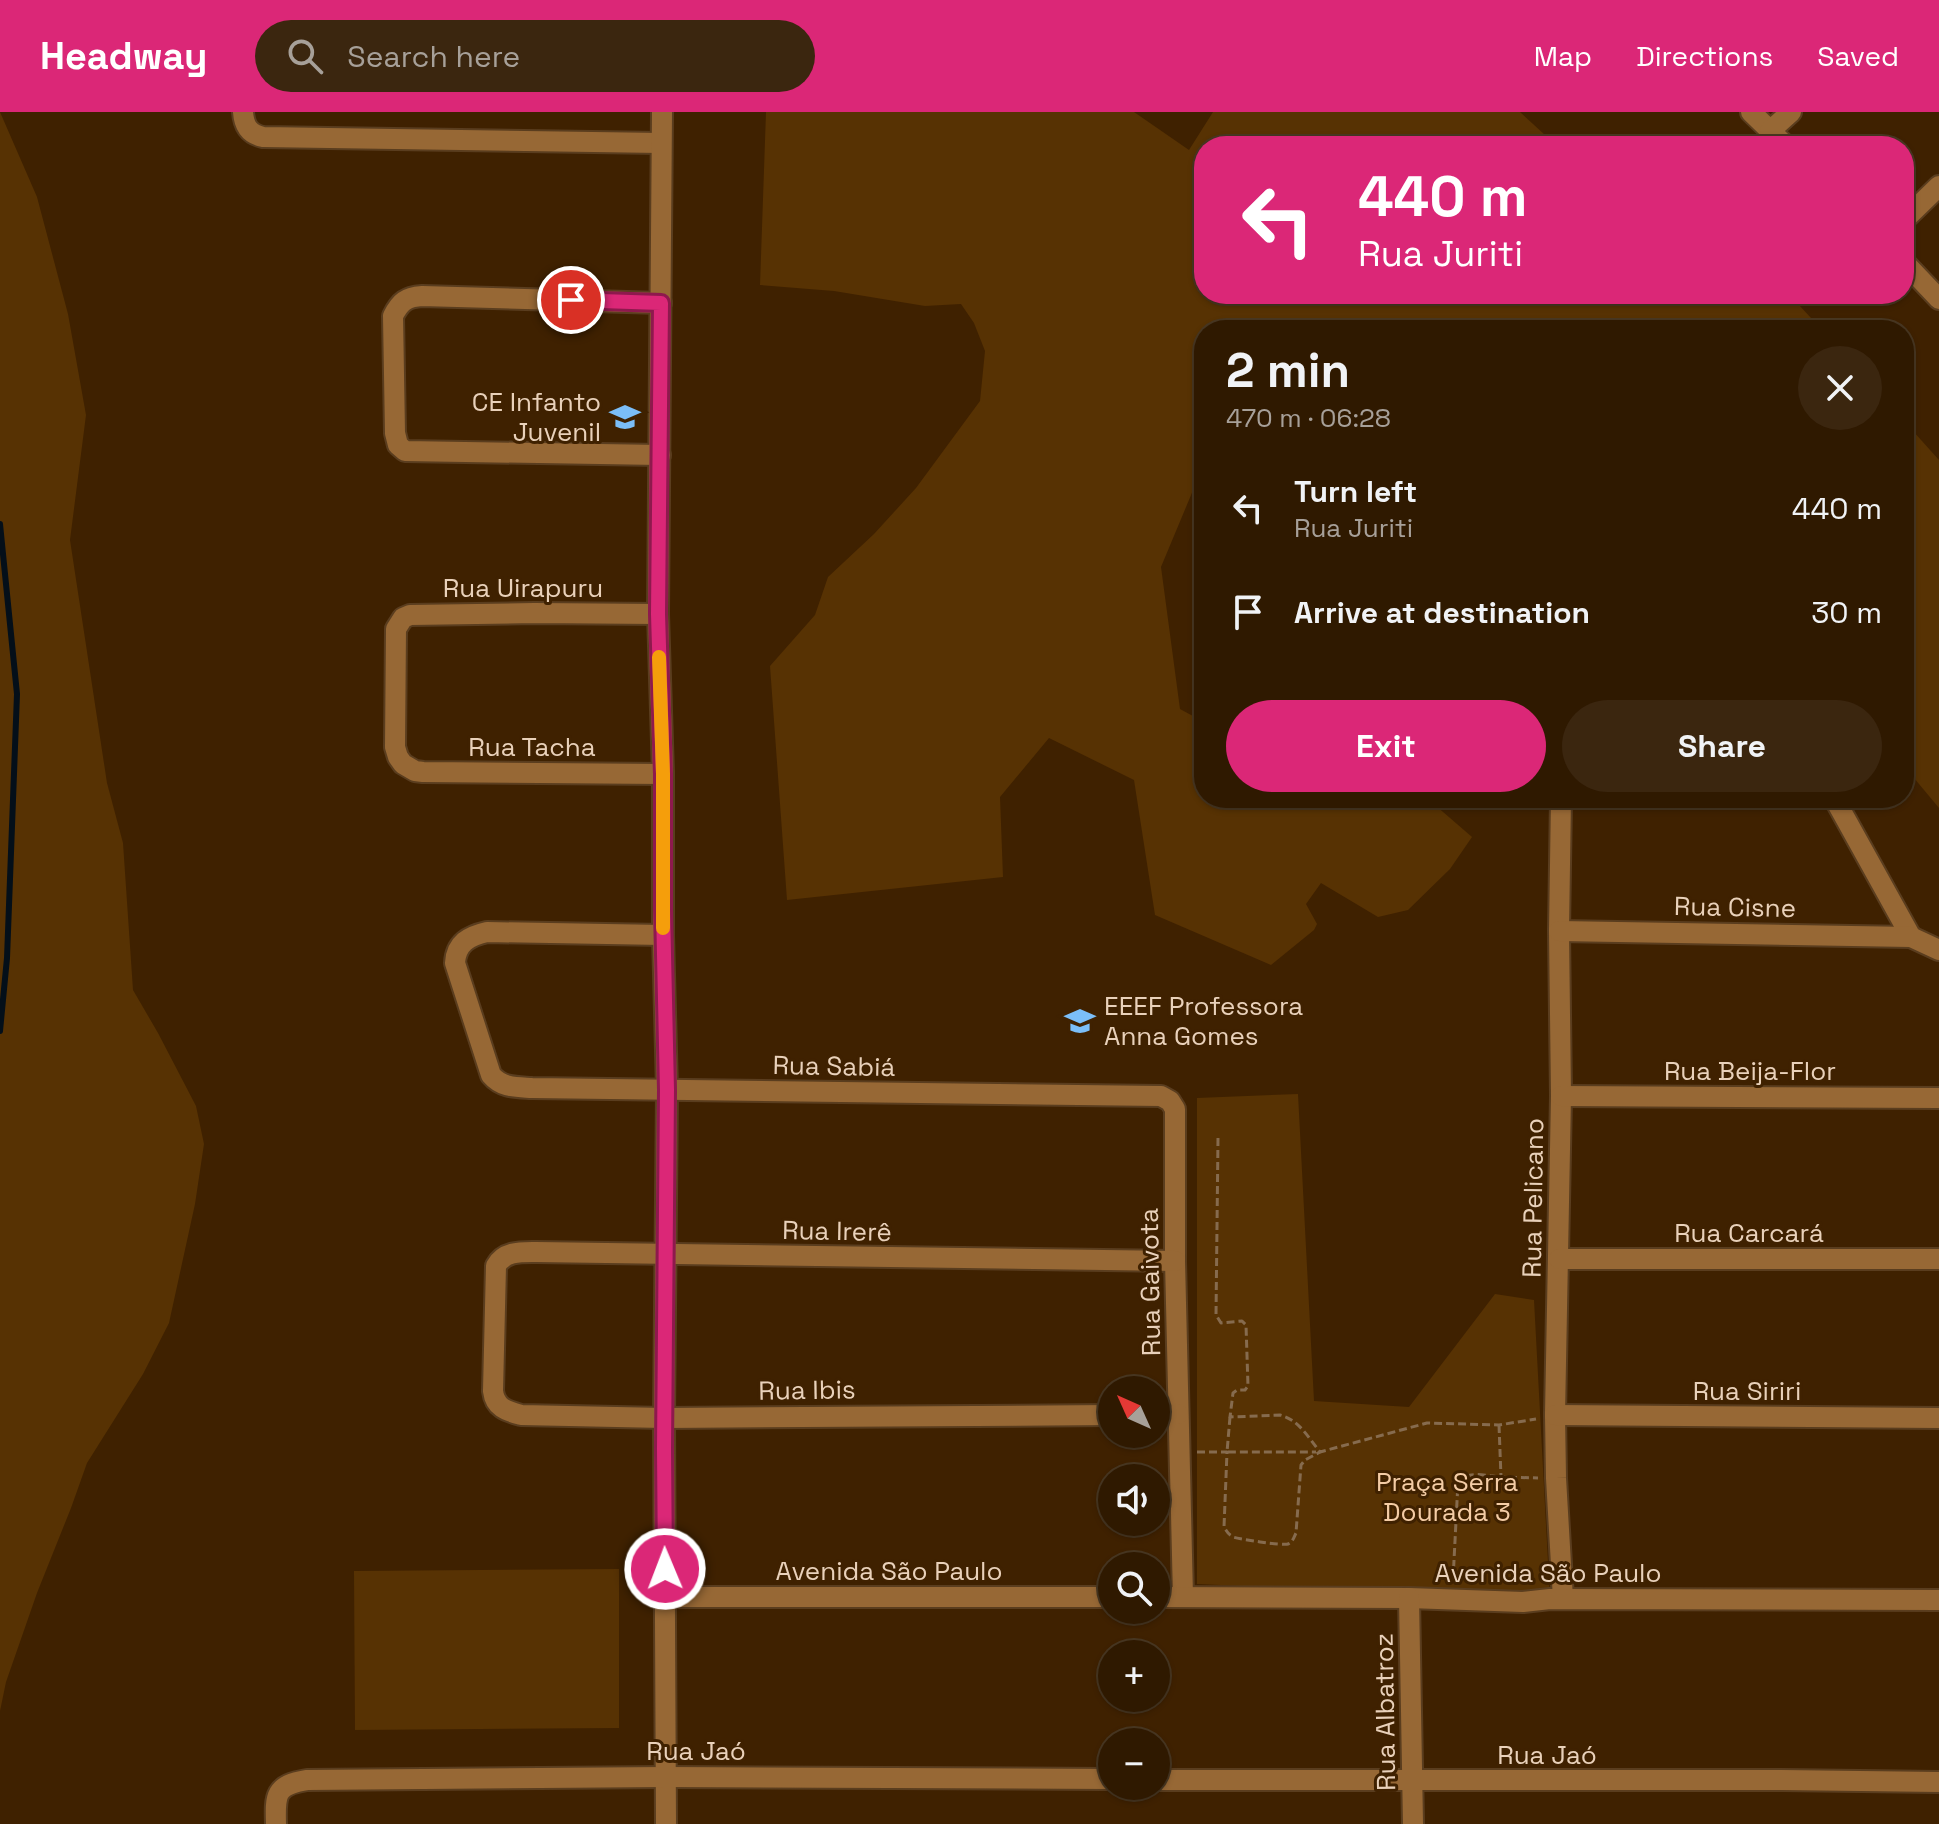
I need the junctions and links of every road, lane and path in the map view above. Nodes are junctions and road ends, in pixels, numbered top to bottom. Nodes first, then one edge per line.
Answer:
1 (662, 112) edge
2 (1751, 112) edge
3 (1791, 112) edge
4 (245, 121) edge
5 (1770, 131) junction
6 (1775, 136) edge
7 (661, 143) junction
8 (1939, 186) edge
9 (1914, 210) edge
10 (1914, 273) edge
11 (1939, 299) edge
12 (661, 303) junction
13 (660, 455) junction
14 (658, 614) junction
15 (403, 764) joint
16 (663, 774) junction
17 (1561, 808) edge
18 (1840, 808) edge
19 (1559, 931) junction
20 (663, 935) junction
21 (1911, 937) junction
22 (1939, 950) edge
23 (667, 1090) junction
24 (1561, 1096) junction
25 (1939, 1098) edge
26 (1175, 1109) joint
27 (1218, 1138) dead end
28 (666, 1255) junction
29 (1559, 1259) junction
30 (1939, 1259) edge
31 (1175, 1261) junction
32 (503, 1409) joint
33 (1170, 1414) edge
34 (1178, 1414) junction
35 (1098, 1415) edge
36 (1555, 1415) junction
37 (1230, 1417) junction
38 (664, 1418) junction
39 (1939, 1418) edge
40 (1499, 1425) junction
41 (1179, 1452) junction
42 (1227, 1452) junction
43 (1320, 1452) junction
44 (1501, 1477) junction
45 (1556, 1478) junction
46 (666, 1597) junction
47 (1098, 1597) edge
48 (1170, 1597) edge
49 (1183, 1597) junction
50 (1409, 1598) junction
51 (1563, 1599) junction
52 (1453, 1600) junction
53 (1939, 1600) edge
54 (666, 1777) junction
55 (1098, 1779) edge
56 (1170, 1780) edge
57 (1413, 1781) junction
58 (1939, 1782) edge
59 (276, 1824) edge
60 (666, 1824) edge
61 (1413, 1824) edge

1 - 7 street
2 - 5 street
3 - 5 street
4 - 7 street
5 - 6 street
7 - 12 street
8 - 9 street
10 - 11 street
12 - 13 street
12 - 13 street
13 - 14 street
14 - 15 street, Rua Uirapuru
14 - 16 street
15 - 16 street, Rua Tacha
16 - 20 street
17 - 19 street, Rua Pelicano
18 - 21 street
19 - 21 street, Rua Cisne
19 - 24 street, Rua Pelicano
20 - 23 street
20 - 23 street, Rua Sabiá
21 - 22 street
23 - 26 street, Rua Sabiá
23 - 28 street
24 - 25 street, Rua Beija-Flor
24 - 29 street, Rua Pelicano
26 - 31 street, Rua Gaivota
27 - 37 path
28 - 31 street, Rua Irerê
28 - 32 street, Rua Irerê
28 - 38 street
29 - 30 street, Rua Carcará
29 - 36 street, Rua Pelicano
31 - 34 street, Rua Gaivota
32 - 38 street, Rua Ibis
33 - 34 street
34 - 41 street, Rua Gaivota
35 - 38 street, Rua Ibis
36 - 39 street, Rua Siriri
36 - 40 path
36 - 45 street, Rua Pelicano
37 - 42 path
37 - 43 path
38 - 46 street
40 - 43 path
40 - 44 path
41 - 42 path
41 - 49 street, Rua Gaivota
42 - 43 path
42 - 43 path
44 - 45 path
44 - 52 path
45 - 51 street, Rua Pelicano
46 - 47 street, Avenida São Paulo
46 - 54 street
48 - 49 street, Avenida São Paulo
49 - 50 street, Avenida São Paulo
50 - 52 street, Avenida São Paulo
50 - 57 street, Rua Albatroz
51 - 52 street, Avenida São Paulo
51 - 53 street, Avenida São Paulo
54 - 55 street, Rua Jaó
54 - 59 street, Rua Jaó
54 - 60 street
56 - 57 street, Rua Jaó
57 - 58 street, Rua Jaó
57 - 61 street, Rua Albatroz

